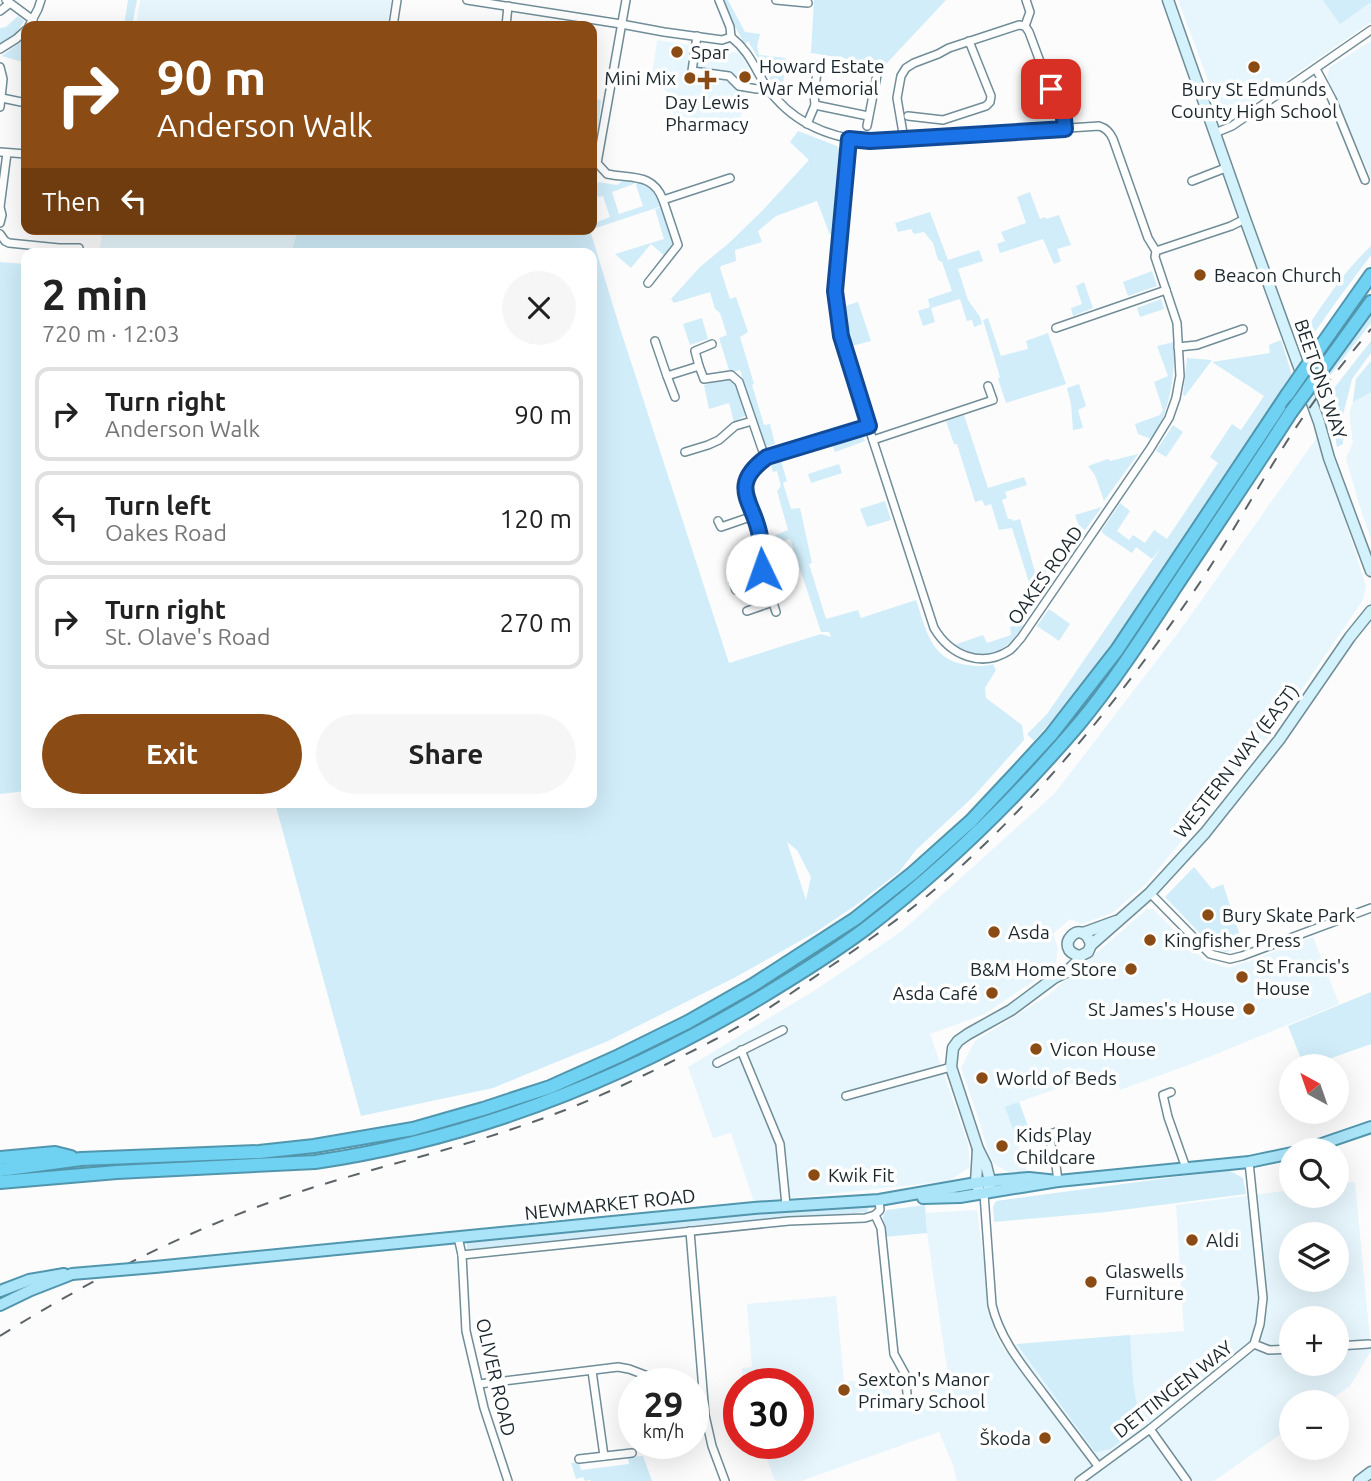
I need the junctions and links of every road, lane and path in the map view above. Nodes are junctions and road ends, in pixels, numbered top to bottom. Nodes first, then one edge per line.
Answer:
1 (41, 0) edge
2 (397, 0) edge
3 (467, 0) edge
4 (626, 0) edge
5 (719, 0) edge
6 (776, 0) edge
7 (1026, 0) edge
8 (1168, 0) edge
9 (7, 2) edge
10 (808, 3) dead end
11 (508, 6) junction
12 (0, 10) edge
13 (25, 21) edge
14 (31, 21) edge
15 (394, 21) edge
16 (506, 21) edge
17 (621, 24) junction
18 (1025, 26) junction
19 (1371, 30) edge
20 (21, 34) edge
21 (697, 36) junction
22 (731, 37) junction
23 (969, 41) junction
24 (0, 49) edge
25 (818, 65) dead end
26 (0, 69) edge
27 (1315, 69) junction
28 (877, 75) dead end
29 (757, 89) dead end
30 (1, 103) edge
31 (21, 103) edge
32 (815, 105) junction
33 (868, 116) junction
34 (908, 116) dead end
35 (807, 124) junction
36 (867, 126) dead end
37 (1065, 129) junction
38 (1215, 132) junction
39 (597, 139) edge
40 (849, 139) junction
41 (904, 139) junction
42 (4, 152) edge
43 (597, 163) edge
44 (1228, 167) junction
45 (730, 178) dead end
46 (1366, 180) dead end
47 (1192, 181) dead end
48 (1, 191) edge
49 (663, 200) junction
50 (1245, 219) junction
51 (0, 223) edge
52 (0, 234) edge
53 (79, 248) dead end
54 (1156, 251) junction
55 (1371, 275) edge
56 (648, 284) dead end
57 (1166, 290) junction
58 (1371, 302) edge
59 (1056, 328) dead end
60 (1243, 329) dead end
61 (655, 341) dead end
62 (712, 344) dead end
63 (1178, 347) junction
64 (699, 366) junction
65 (667, 376) junction
66 (988, 386) dead end
67 (675, 397) dead end
68 (752, 421) junction
69 (869, 426) junction
70 (873, 440) junction
71 (685, 452) dead end
72 (767, 457) junction
73 (753, 516) junction
74 (719, 521) dead end
75 (762, 570) junction
76 (1371, 571) edge
77 (736, 590) dead end
78 (773, 602) junction
79 (747, 611) dead end
80 (1371, 611) edge
81 (776, 612) dead end
82 (1150, 893) junction
83 (1371, 908) edge
84 (1116, 921) junction
85 (1083, 933) junction
86 (1091, 945) junction
87 (1075, 954) junction
88 (783, 1030) dead end
89 (741, 1050) junction
90 (717, 1063) dead end
91 (951, 1066) junction
92 (1171, 1092) dead end
93 (846, 1096) dead end
94 (1371, 1127) edge
95 (1059, 1131) dead end
96 (1339, 1138) edge
97 (978, 1149) junction
98 (1279, 1156) edge
99 (0, 1158) edge
100 (81, 1159) junction
101 (1249, 1162) junction
102 (1186, 1168) junction
103 (0, 1170) edge
104 (990, 1181) junction
105 (1058, 1181) junction
106 (976, 1183) junction
107 (0, 1184) edge
108 (984, 1194) junction
109 (894, 1198) junction
110 (879, 1200) junction
111 (786, 1205) junction
112 (876, 1215) junction
113 (690, 1231) junction
114 (458, 1237) junction
115 (462, 1255) junction
116 (72, 1274) junction
117 (0, 1291) edge
118 (0, 1305) edge
119 (1254, 1344) junction
120 (1369, 1344) dead end
121 (1349, 1345) edge
122 (1279, 1350) edge
123 (624, 1368) edge
124 (701, 1368) edge
125 (592, 1371) junction
126 (479, 1384) junction
127 (907, 1393) dead end
128 (1150, 1429) junction
129 (709, 1433) edge
130 (618, 1454) edge
131 (604, 1455) junction
132 (579, 1459) dead end
133 (1098, 1466) junction
134 (1190, 1467) dead end
135 (1371, 1472) edge
136 (1182, 1473) junction
137 (508, 1481) edge
138 (725, 1481) edge
139 (1079, 1481) edge
140 (1187, 1481) edge
141 (1359, 1481) edge

1 - 14 street
2 - 15 street
3 - 11 street
4 - 17 street
5 - 22 street
6 - 10 street
7 - 18 street
8 - 38 street, BEETONS WAY
9 - 12 street
9 - 13 street
11 - 16 street
11 - 17 street
17 - 21 street
17 - 39 street
18 - 23 street
18 - 37 street
19 - 27 street
20 - 24 street
21 - 22 street
21 - 29 street
22 - 35 street, OAKES ROAD
23 - 34 street
23 - 41 street
25 - 32 street
26 - 30 street
27 - 38 street
27 - 46 street
28 - 33 street
30 - 31 street
32 - 33 street
32 - 35 street
33 - 36 street
35 - 40 street, OAKES ROAD
37 - 41 street, OAKES ROAD
37 - 54 street, OAKES ROAD
38 - 44 street, BEETONS WAY
40 - 41 street, OAKES ROAD
40 - 69 street, OAKES ROAD
42 - 48 street
43 - 49 street
44 - 47 street
44 - 50 street, BEETONS WAY
45 - 49 street
48 - 51 street
49 - 56 street
50 - 54 street
50 - 76 street, BEETONS WAY
52 - 53 street
54 - 57 street, OAKES ROAD
55 - 100 highway, bridge
57 - 59 street
57 - 63 street, OAKES ROAD
58 - 107 highway, bridge
60 - 63 street
61 - 65 street
62 - 64 street
63 - 70 street, OAKES ROAD
64 - 65 street
64 - 68 street
65 - 67 street
66 - 70 street
68 - 71 street
68 - 72 street
69 - 70 street, OAKES ROAD
69 - 72 street
72 - 73 street
73 - 74 street
73 - 75 street
75 - 77 street
75 - 78 street
78 - 79 street
78 - 81 street
80 - 82 street, WESTERN WAY (EAST)
82 - 83 street
82 - 84 street, WESTERN WAY (EAST)
84 - 85 street, WESTERN WAY (EAST)
84 - 86 street, WESTERN WAY (EAST)
85 - 86 street
85 - 87 street
86 - 87 street
87 - 91 street
88 - 89 street
89 - 90 street
89 - 111 street
91 - 93 street
91 - 97 street
92 - 102 street
94 - 96 main road
95 - 105 street
97 - 104 street
97 - 106 street
98 - 101 main road, NEWMARKET ROAD
99 - 100 highway
100 - 103 highway
101 - 102 main road, NEWMARKET ROAD
101 - 119 street, DETTINGEN WAY
102 - 105 main road, NEWMARKET ROAD
104 - 105 main road, NEWMARKET ROAD
104 - 106 main road, NEWMARKET ROAD
104 - 108 street
105 - 108 main road, NEWMARKET ROAD
106 - 108 street
106 - 109 main road, NEWMARKET ROAD
108 - 109 main road, NEWMARKET ROAD
108 - 133 street
109 - 110 main road, NEWMARKET ROAD
110 - 111 main road, NEWMARKET ROAD
110 - 112 street
111 - 114 main road, NEWMARKET ROAD
112 - 113 street
112 - 127 street
113 - 115 street
113 - 124 street
114 - 115 street, OLIVER ROAD
114 - 116 main road, NEWMARKET ROAD, bridge
115 - 126 street, OLIVER ROAD
116 - 117 main road
116 - 118 main road
119 - 122 street
119 - 128 street, DETTINGEN WAY
120 - 121 street
123 - 125 street
125 - 126 street
125 - 131 street
126 - 137 street, OLIVER ROAD
128 - 133 street, DETTINGEN WAY
128 - 136 street
129 - 138 street
130 - 131 street
131 - 132 street
133 - 139 street, DETTINGEN WAY
134 - 136 street
135 - 141 street
136 - 140 street

